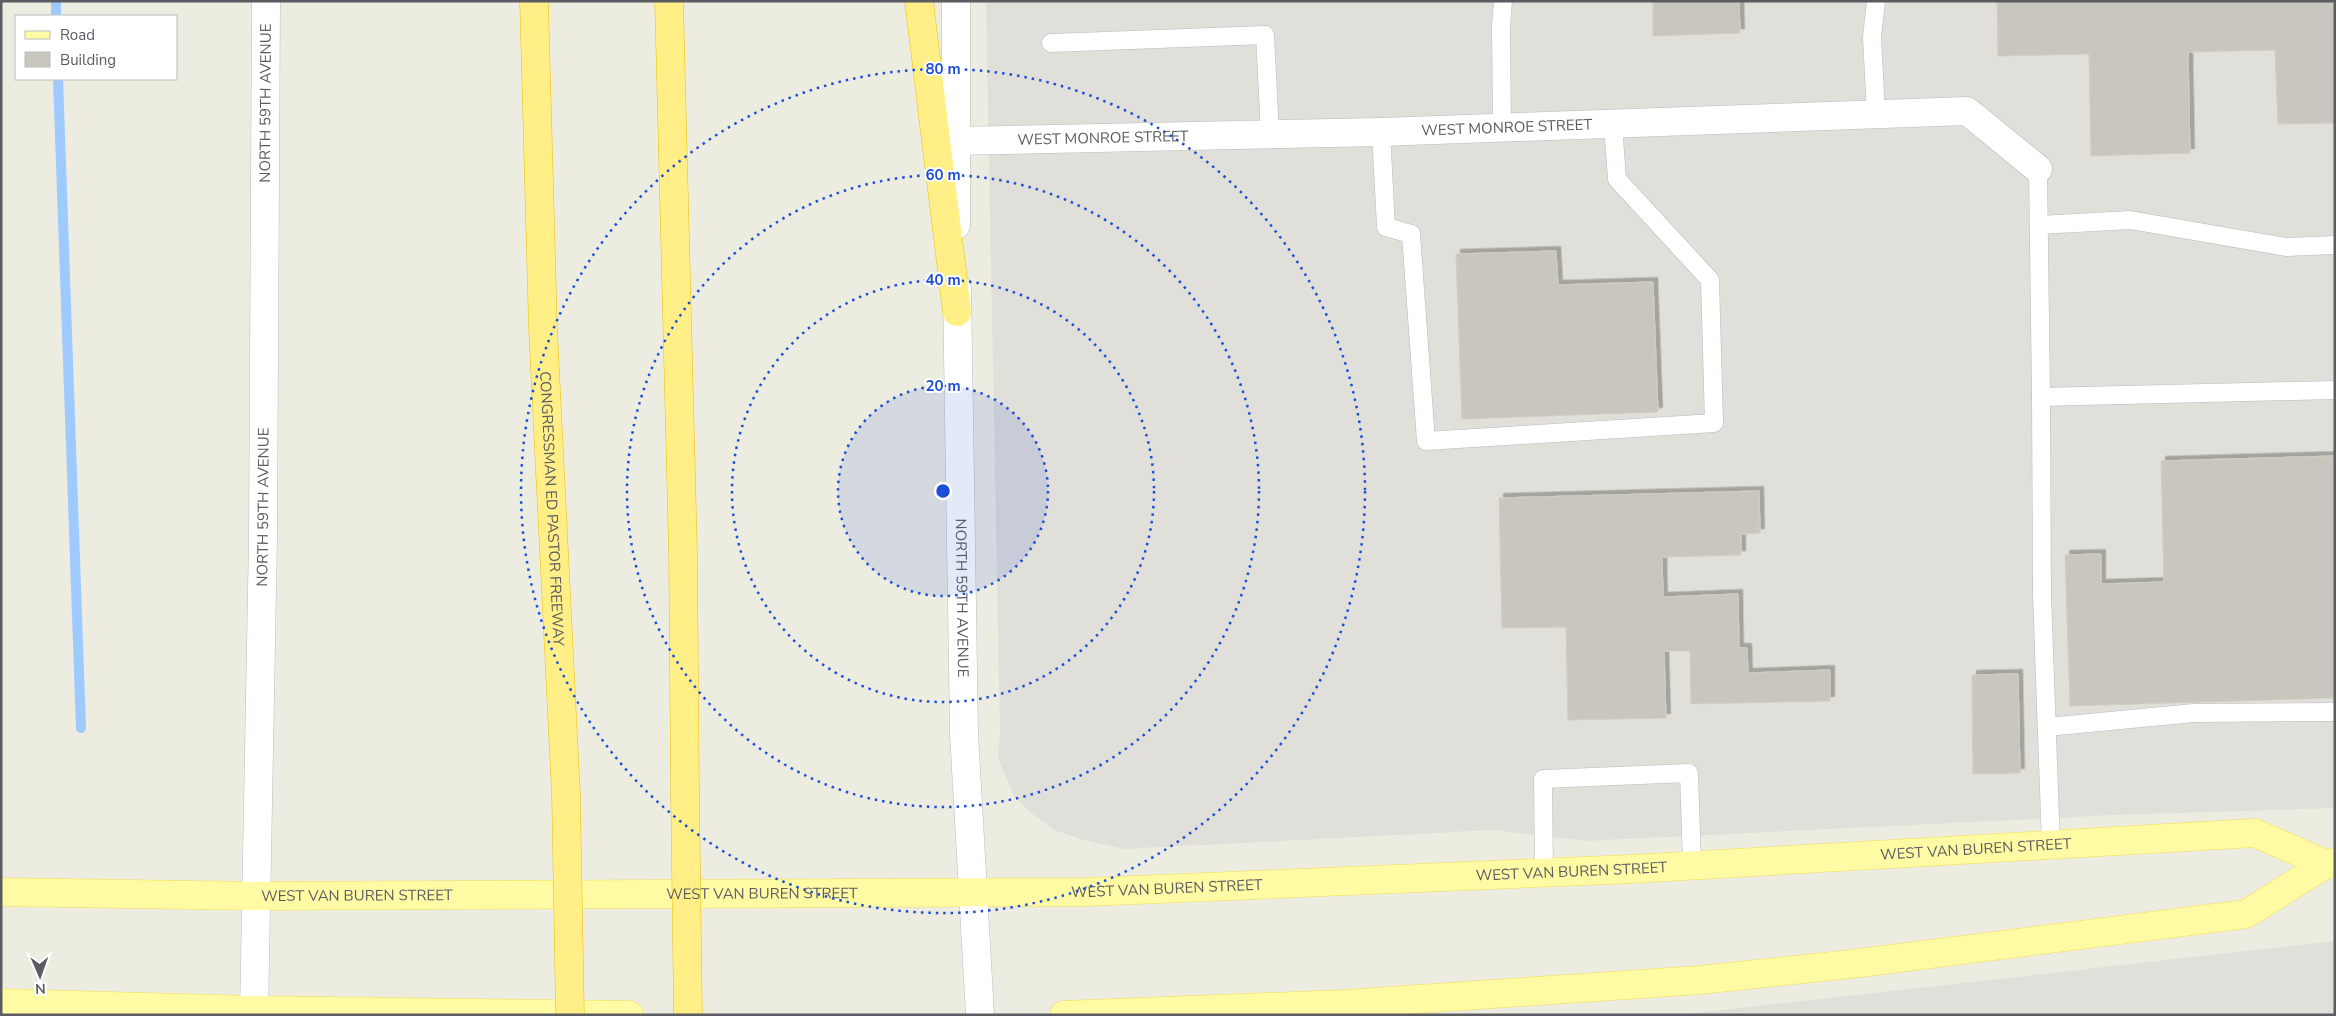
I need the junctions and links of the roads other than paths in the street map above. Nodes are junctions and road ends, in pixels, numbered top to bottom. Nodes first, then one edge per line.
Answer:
1 (266, 1) edge
2 (534, 1) edge
3 (668, 1) edge
4 (919, 1) edge
5 (956, 1) edge
6 (1503, 1) edge
7 (1876, 1) edge
8 (1051, 43) dead end
9 (1876, 114) junction
10 (1613, 124) junction
11 (1502, 128) junction
12 (1381, 132) junction
13 (1270, 134) junction
14 (955, 141) junction
15 (2038, 168) joint
16 (2039, 225) junction
17 (2335, 245) edge
18 (957, 312) junction
19 (2335, 390) edge
20 (2041, 397) junction
21 (2335, 712) edge
22 (2047, 727) junction
23 (2051, 845) junction
24 (2331, 863) edge
25 (1692, 865) junction
26 (1544, 872) junction
27 (1, 892) edge
28 (973, 894) junction
29 (255, 896) junction
30 (1, 1004) edge
31 (253, 1012) edge
32 (570, 1015) edge
33 (630, 1015) edge
34 (688, 1015) edge
35 (980, 1015) edge
36 (1064, 1015) edge

1 - 29 main road, NORTH 59TH AVENUE
2 - 32 highway, CONGRESSMAN ED PASTOR FREEWAY, bridge
3 - 34 highway, bridge
4 - 18 highway
5 - 14 main road, NORTH 59TH AVENUE
6 - 11 lane
7 - 9 lane
8 - 13 lane
9 - 10 main road, WEST MONROE STREET
9 - 15 main road, WEST MONROE STREET
10 - 11 main road, WEST MONROE STREET
10 - 12 lane
11 - 12 main road, WEST MONROE STREET
12 - 13 main road, WEST MONROE STREET
13 - 14 main road, WEST MONROE STREET
14 - 18 main road, NORTH 59TH AVENUE
15 - 16 lane
16 - 17 lane
16 - 20 lane
18 - 28 main road, NORTH 59TH AVENUE
19 - 20 lane
20 - 22 lane
21 - 22 lane
22 - 23 lane
23 - 24 main road, WEST VAN BUREN STREET
23 - 25 main road, WEST VAN BUREN STREET
24 - 36 main road, WEST VAN BUREN STREET
25 - 26 main road, WEST VAN BUREN STREET
25 - 26 lane
26 - 28 main road, WEST VAN BUREN STREET
27 - 29 main road, WEST VAN BUREN STREET
28 - 29 main road, WEST VAN BUREN STREET
28 - 35 main road, NORTH 59TH AVENUE
29 - 31 main road, NORTH 59TH AVENUE
30 - 31 main road
31 - 33 main road

